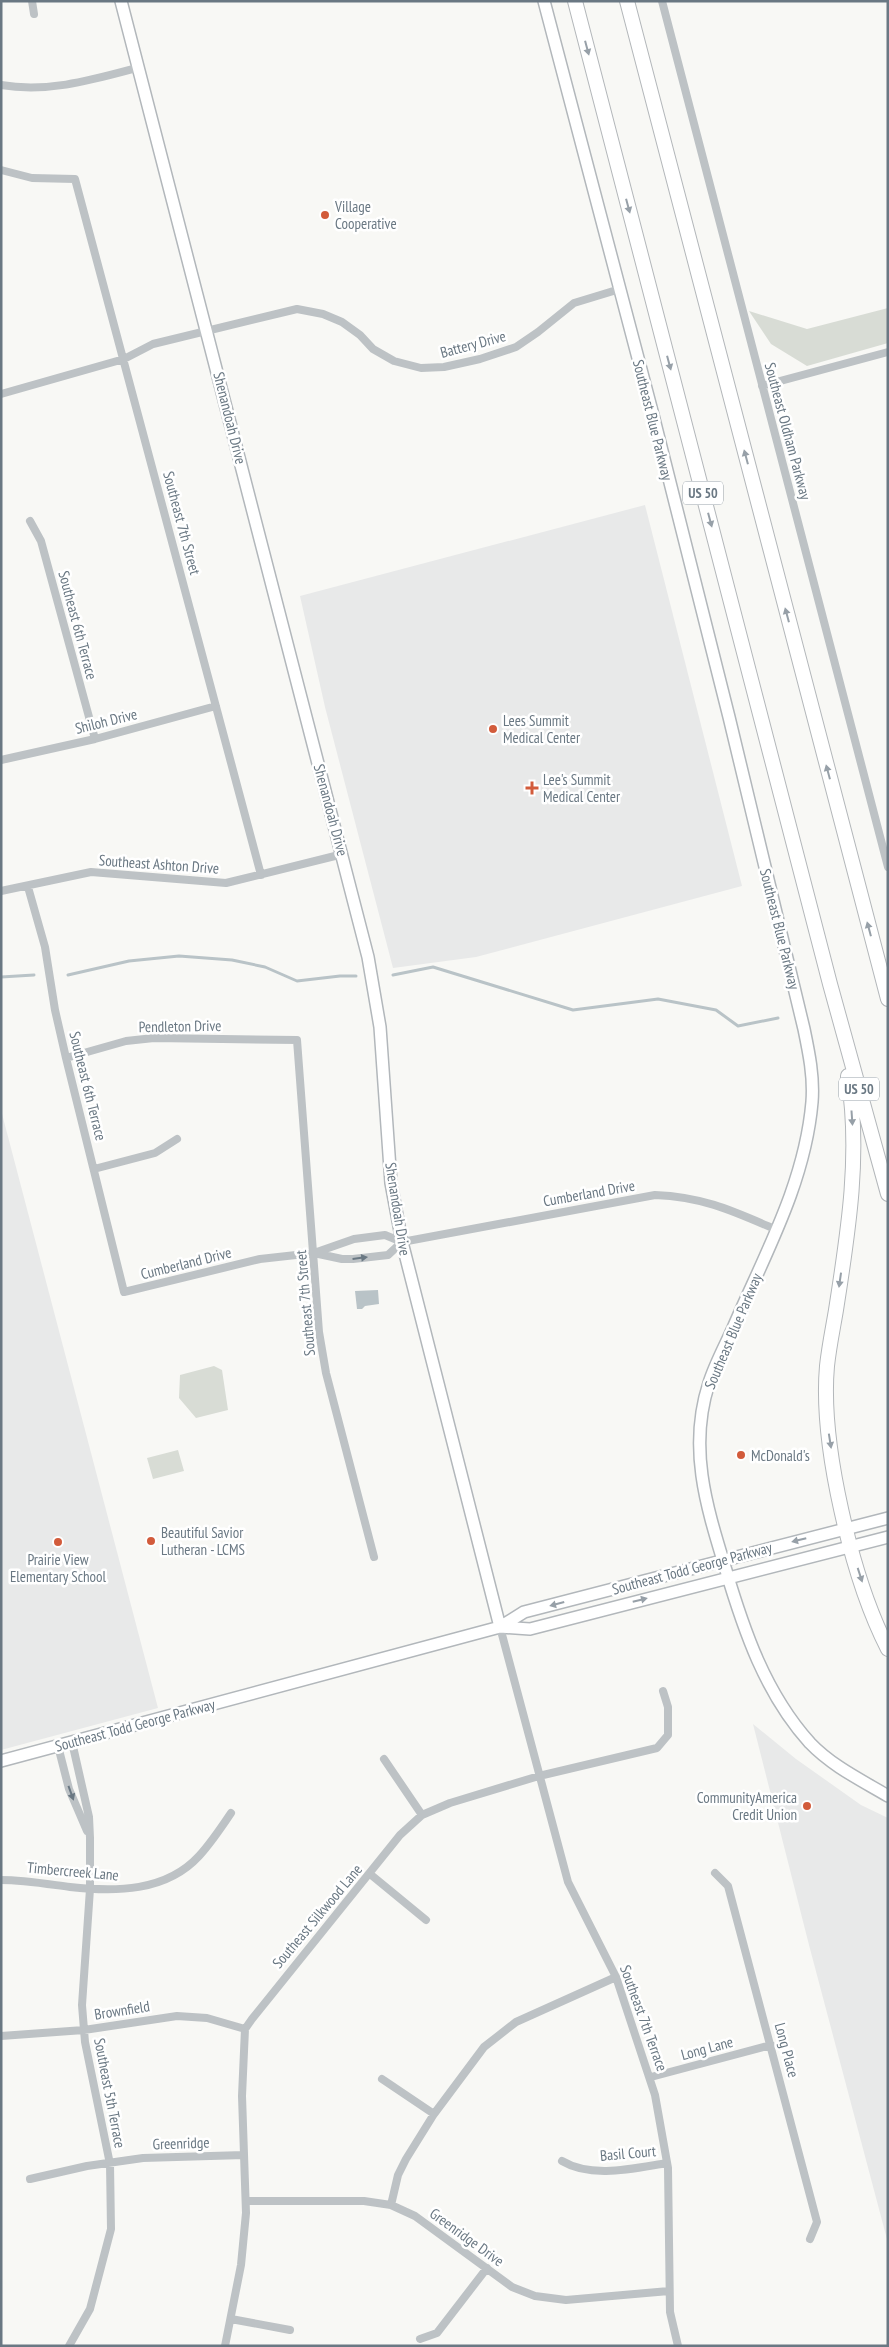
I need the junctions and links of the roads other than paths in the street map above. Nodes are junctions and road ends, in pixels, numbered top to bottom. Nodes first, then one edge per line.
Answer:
1 (32, 1) edge
2 (120, 1) edge
3 (544, 1) edge
4 (575, 1) edge
5 (627, 1) edge
6 (662, 1) edge
7 (34, 14) dead end
8 (138, 68) junction
9 (1, 85) edge
10 (1, 170) edge
11 (620, 289) junction
12 (207, 329) junction
13 (888, 352) edge
14 (128, 357) junction
15 (762, 386) junction
16 (1, 394) edge
17 (30, 520) dead end
18 (216, 706) junction
19 (95, 739) junction
20 (1, 760) edge
21 (343, 854) junction
22 (888, 867) edge
23 (261, 875) junction
24 (28, 887) junction
25 (1, 891) edge
26 (885, 979) edge
27 (830, 984) junction
28 (888, 999) edge
29 (297, 1040) joint
30 (66, 1058) junction
31 (178, 1139) dead end
32 (94, 1169) junction
33 (888, 1194) edge
34 (777, 1230) junction
35 (402, 1242) junction
36 (314, 1253) junction
37 (124, 1292) joint
38 (888, 1518) edge
39 (847, 1528) junction
40 (888, 1538) edge
41 (851, 1547) junction
42 (374, 1557) dead end
43 (722, 1559) junction
44 (728, 1578) junction
45 (500, 1627) junction
46 (888, 1649) edge
47 (663, 1691) dead end
48 (72, 1742) junction
49 (58, 1746) junction
50 (384, 1759) dead end
51 (1, 1761) edge
52 (539, 1776) junction
53 (888, 1796) edge
54 (231, 1813) dead end
55 (422, 1815) junction
56 (90, 1838) junction
57 (715, 1873) dead end
58 (370, 1874) junction
59 (1, 1880) edge
60 (90, 1889) junction
61 (426, 1920) dead end
62 (616, 1977) junction
63 (245, 2029) junction
64 (84, 2030) junction
65 (1, 2036) edge
66 (771, 2045) junction
67 (651, 2077) junction
68 (382, 2078) dead end
69 (434, 2114) junction
70 (244, 2155) junction
71 (562, 2161) dead end
72 (667, 2163) junction
73 (110, 2164) junction
74 (30, 2179) dead end
75 (246, 2201) junction
76 (391, 2205) junction
77 (810, 2239) dead end
78 (487, 2268) junction
79 (669, 2291) junction
80 (231, 2320) junction
81 (290, 2330) dead end
82 (420, 2339) dead end
83 (69, 2346) edge
84 (225, 2346) edge
85 (678, 2346) edge

1 - 7 street
2 - 8 street, Shenandoah Drive
3 - 11 street, Southeast Blue Parkway
4 -> 27 highway, US 50
26 -> 5 highway
6 - 15 street, Southeast Oldham Parkway
8 - 9 street
8 - 12 street, Shenandoah Drive
10 - 14 street, Southeast 7th Street
11 - 12 street, Battery Drive
11 - 34 street, Southeast Blue Parkway
12 - 14 street, Battery Drive
12 - 21 street, Shenandoah Drive
13 - 15 street
14 - 16 street, Battery Drive
14 - 18 street, Southeast 7th Street
15 - 22 street, Southeast Oldham Parkway
17 - 19 street, Southeast 6th Terrace
18 - 19 street, Shiloh Drive
18 - 23 street, Southeast 7th Street
19 - 20 street, Shiloh Drive
21 - 23 street, Southeast Ashton Drive
21 - 35 street, Shenandoah Drive
23 - 24 street, Southeast Ashton Drive
24 - 25 street, Southeast Ashton Drive
24 - 30 street, Southeast 6th Terrace
26 - 28 highway
27 - 33 highway, US 50
27 -> 39 highway
29 - 30 street, Pendleton Drive
29 - 36 street, Southeast 7th Street
30 - 32 street, Southeast 6th Terrace
31 - 32 street
32 - 37 street, Southeast 6th Terrace
34 - 35 street, Cumberland Drive
34 - 43 street, Southeast Blue Parkway
35 - 36 street, Cumberland Drive
36 -> 35 street, Cumberland Drive
35 - 45 street, Shenandoah Drive
36 - 37 street, Cumberland Drive
36 - 42 street, Southeast 7th Street
38 - 39 street, Southeast Todd George Parkway
39 - 41 highway
39 -> 43 street, Southeast Todd George Parkway
40 - 41 street, Southeast Todd George Parkway
41 - 44 street, Southeast Todd George Parkway
41 -> 46 highway
43 - 44 street, Southeast Blue Parkway
43 -> 45 street, Southeast Todd George Parkway
45 -> 44 street, Southeast Todd George Parkway
44 - 53 street, Southeast Blue Parkway
45 - 48 street, Southeast Todd George Parkway
45 - 52 street, Southeast 7th Terrace
47 - 52 street, Southeast Silkwood Lane
48 - 49 street, Southeast Todd George Parkway
48 - 56 street, Southeast 5th Terrace
49 - 51 street, Southeast Todd George Parkway
49 -> 56 street, Southeast 5th Terrace
50 - 55 street
52 - 55 street, Southeast Silkwood Lane
52 - 62 street, Southeast 7th Terrace
54 - 60 street, Timbercreek Lane
55 - 58 street, Southeast Silkwood Lane
56 - 60 street, Southeast 5th Terrace
57 - 66 street, Long Place
58 - 61 street
58 - 63 street, Southeast Silkwood Lane
59 - 60 street, Timbercreek Lane
60 - 64 street, Southeast 5th Terrace
62 - 67 street, Southeast 7th Terrace
62 - 69 street
63 - 64 street, Brownfield
63 - 70 street
64 - 65 street, Brownfield
64 - 73 street, Southeast 5th Terrace
66 - 67 street, Long Lane
66 - 77 street, Long Place
67 - 72 street, Southeast 7th Terrace
68 - 69 street
69 - 76 street
70 - 73 street, Greenridge
70 - 75 street
71 - 72 street, Basil Court
72 - 79 street, Southeast 7th Terrace
73 - 74 street, Greenridge
73 - 83 street, Southeast 5th Terrace
75 - 76 street, Greenridge Drive
75 - 80 street
76 - 78 street, Greenridge Drive
78 - 79 street, Greenridge Drive
78 - 82 street
79 - 85 street, Southeast 7th Terrace
80 - 81 street
80 - 84 street

